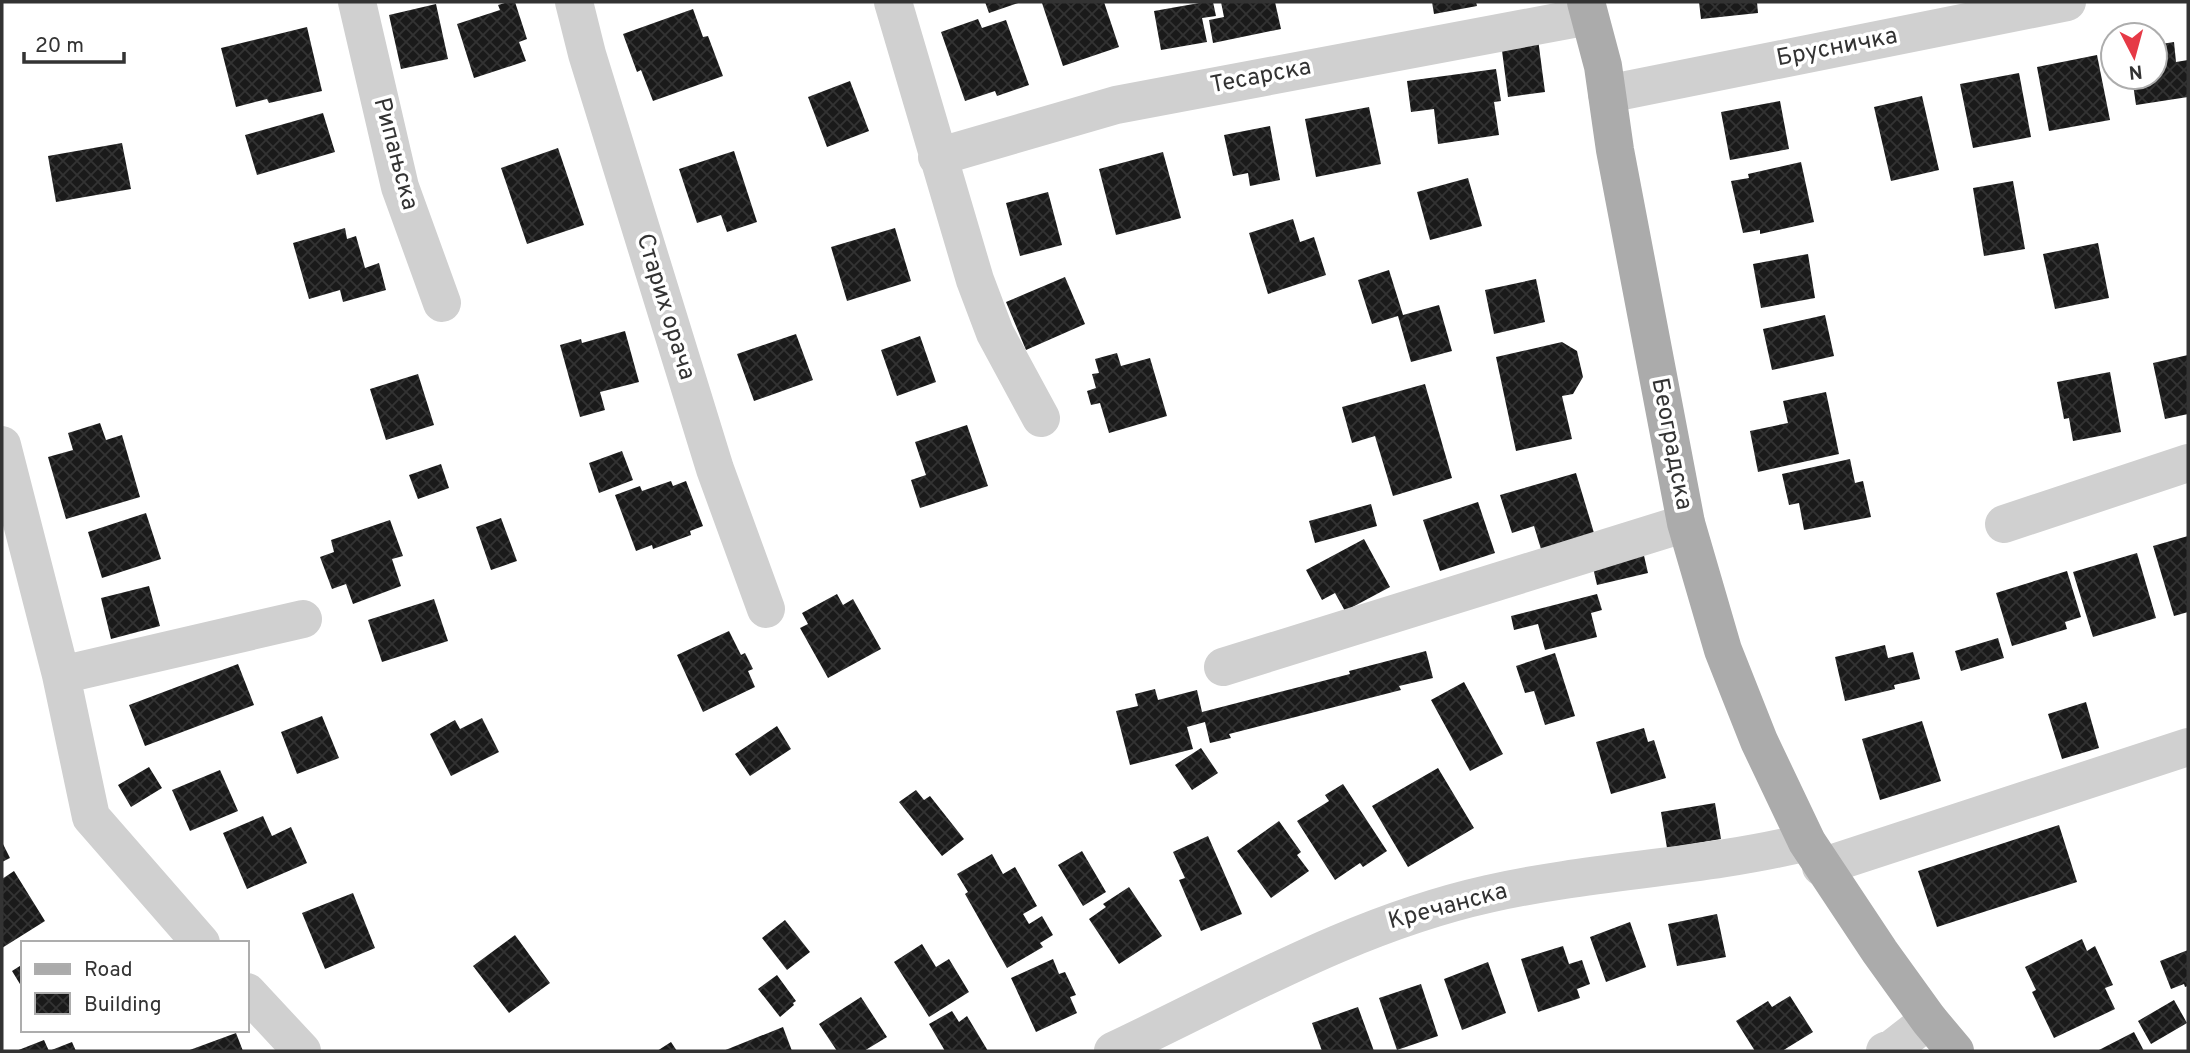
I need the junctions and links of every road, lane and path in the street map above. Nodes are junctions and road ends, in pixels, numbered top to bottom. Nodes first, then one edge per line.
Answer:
1 (357, 2) edge
2 (573, 2) edge
3 (893, 2) edge
4 (2067, 2) edge
5 (1588, 9) edge
6 (1607, 94) junction
7 (937, 157) junction
8 (442, 303) dead end
9 (1041, 418) dead end
10 (2, 445) edge
11 (2188, 463) edge
12 (1686, 523) junction
13 (2004, 524) dead end
14 (766, 609) dead end
15 (303, 619) dead end
16 (1223, 667) dead end
17 (61, 675) junction
18 (2188, 747) edge
19 (1814, 855) junction
20 (199, 941) edge
21 (248, 993) edge
22 (1928, 1020) junction
23 (302, 1051) edge
24 (1113, 1051) edge
25 (1885, 1051) edge
26 (1955, 1051) edge

1 - 8 street, Рипањска
2 - 14 street, Старих орача
3 - 7 street
4 - 6 street, Брусничка
5 - 6 main road, Београдска
5 - 7 street, Тесарска
6 - 12 main road, Београдска
7 - 9 street
10 - 17 street
11 - 13 street
12 - 16 street
12 - 19 main road, Београдска
15 - 17 street
17 - 20 street
18 - 19 street
19 - 22 main road, Београдска
19 - 24 street, Кречанска
21 - 23 street
22 - 25 street
22 - 26 main road, Београдска

